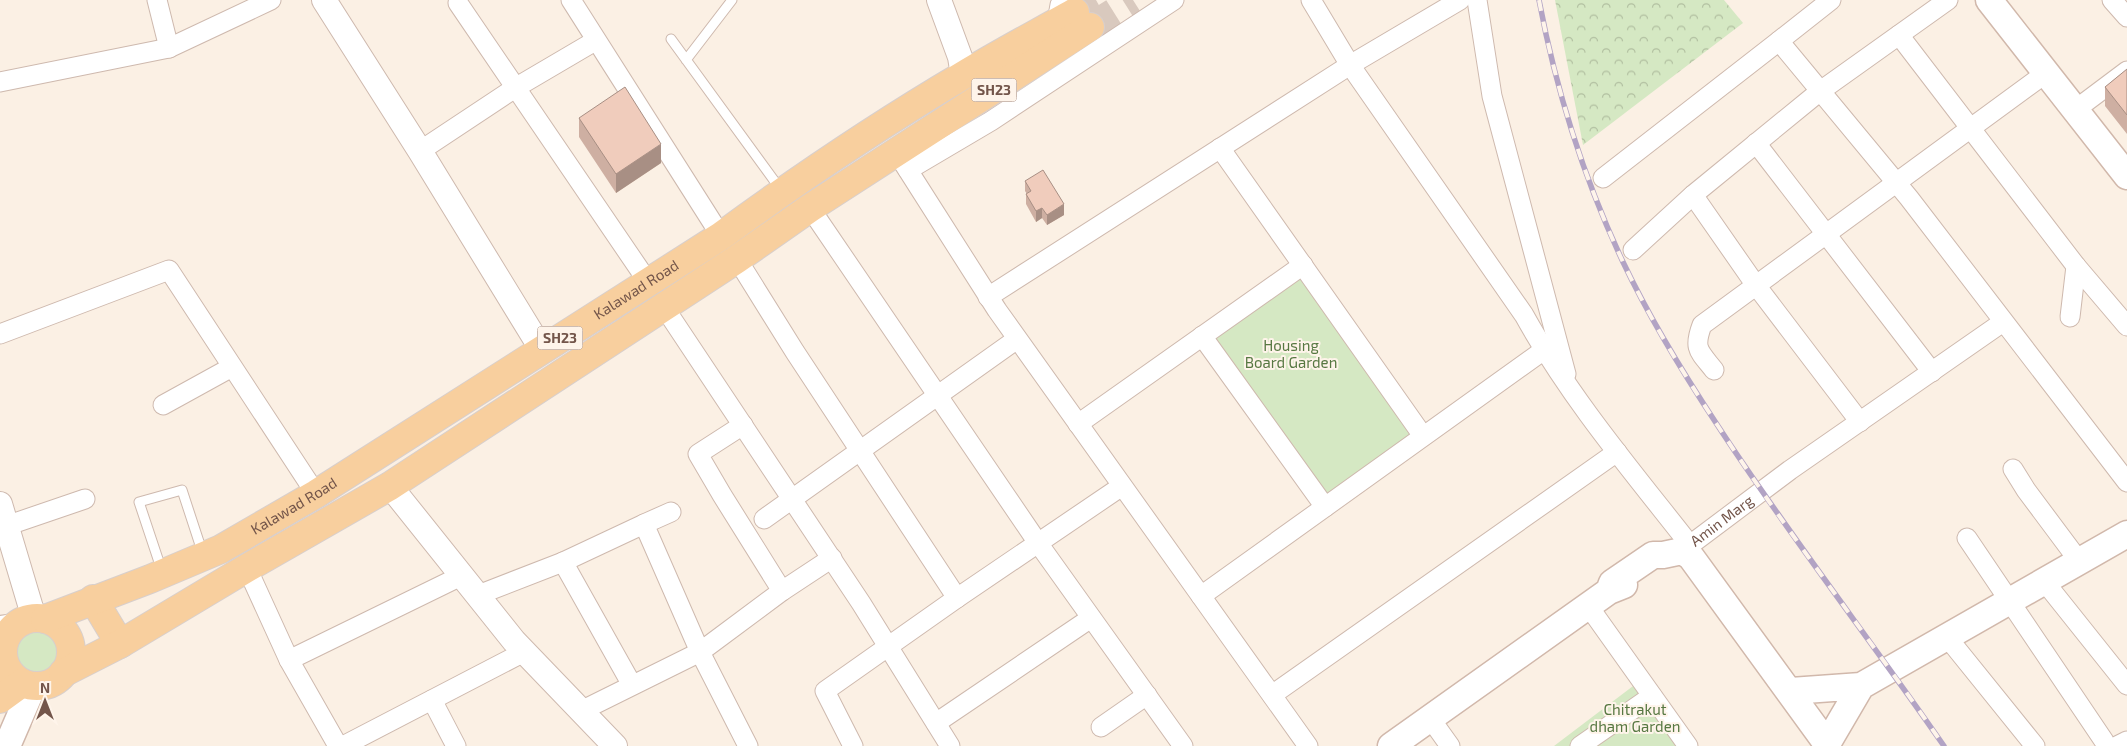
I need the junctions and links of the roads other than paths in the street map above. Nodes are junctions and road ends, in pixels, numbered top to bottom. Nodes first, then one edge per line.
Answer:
1 (157, 0) edge
2 (271, 0) edge
3 (324, 0) edge
4 (571, 0) edge
5 (732, 0) edge
6 (939, 0) edge
7 (1174, 0) edge
8 (1311, 0) edge
9 (1460, 0) edge
10 (1477, 0) edge
11 (1831, 0) edge
12 (1948, 0) edge
13 (1988, 0) edge
14 (2112, 0) edge
15 (458, 3) dead end
16 (1073, 15) edge
17 (2127, 17) edge
18 (1899, 35) junction
19 (671, 39) dead end
20 (595, 41) junction
21 (1779, 41) junction
22 (169, 48) junction
23 (686, 60) junction
24 (1350, 65) junction
25 (2127, 71) edge
26 (2046, 73) junction
27 (963, 75) junction
28 (0, 82) edge
29 (516, 88) junction
30 (1819, 92) junction
31 (2075, 110) junction
32 (1971, 128) junction
33 (1756, 143) junction
34 (1220, 148) junction
35 (420, 151) junction
36 (902, 162) junction
37 (2127, 176) edge
38 (1603, 178) dead end
39 (1896, 183) junction
40 (782, 192) junction
41 (1693, 195) junction
42 (810, 208) junction
43 (1826, 233) junction
44 (721, 236) junction
45 (1633, 250) dead end
46 (737, 259) junction
47 (1303, 265) junction
48 (2076, 266) junction
49 (648, 282) junction
50 (1755, 284) junction
51 (988, 297) junction
52 (664, 307) junction
53 (2070, 317) dead end
54 (2003, 322) junction
55 (2127, 326) edge
56 (0, 334) edge
57 (1202, 336) junction
58 (1017, 339) junction
59 (542, 350) junction
60 (1544, 350) junction
61 (232, 367) junction
62 (1714, 370) dead end
63 (1932, 372) junction
64 (1570, 390) junction
65 (937, 394) junction
66 (163, 405) dead end
67 (1860, 422) junction
68 (1078, 424) junction
69 (743, 425) junction
70 (1423, 436) junction
71 (861, 451) junction
72 (1617, 452) junction
73 (2013, 469) dead end
74 (2127, 482) edge
75 (390, 486) junction
76 (1122, 486) junction
77 (316, 494) junction
78 (85, 499) dead end
79 (793, 499) junction
80 (1325, 507) junction
81 (671, 512) dead end
82 (2, 519) edge
83 (764, 519) dead end
84 (644, 524) junction
85 (2127, 534) edge
86 (1967, 538) dead end
87 (1038, 543) junction
88 (1678, 550) junction
89 (204, 556) junction
90 (832, 558) junction
91 (2080, 561) junction
92 (564, 562) junction
93 (247, 568) junction
94 (163, 574) junction
95 (463, 575) junction
96 (2044, 582) junction
97 (782, 591) junction
98 (478, 595) junction
99 (1201, 596) junction
100 (957, 598) junction
101 (93, 599) junction
102 (1599, 599) junction
103 (2009, 602) junction
104 (1091, 618) junction
105 (23, 623) edge
106 (1946, 637) junction
107 (120, 644) junction
108 (888, 646) junction
109 (524, 652) junction
110 (700, 652) junction
111 (290, 660) junction
112 (21, 673) edge
113 (632, 685) junction
114 (2127, 685) edge
115 (1861, 686) junction
116 (1790, 691) junction
117 (1147, 695) junction
118 (1272, 695) junction
119 (1652, 696) junction
120 (0, 699) edge
121 (432, 700) junction
122 (581, 711) junction
123 (1430, 718) junction
124 (936, 723) junction
125 (1102, 727) dead end
126 (2127, 740) edge
127 (2110, 744) edge
128 (1828, 745) edge
129 (7, 746) edge
130 (24, 746) edge
131 (338, 746) edge
132 (343, 746) edge
133 (456, 746) edge
134 (615, 746) edge
135 (748, 746) edge
136 (853, 746) edge
137 (950, 746) edge
138 (1183, 746) edge
139 (1308, 746) edge
140 (1390, 746) edge
141 (1450, 746) edge
142 (1580, 746) edge
143 (1688, 746) edge
144 (2035, 746) edge

1 - 22 street
2 - 22 street
3 - 35 street
4 - 20 street
5 - 23 lane
6 - 27 street
7 - 36 street
8 - 24 street
9 - 24 street
10 - 64 street
11 - 21 street
12 - 18 street
13 - 26 main road
14 - 17 street
15 - 29 street
16 - 27 main road, Kalawad Road / SH23
16 - 36 main road, SH23
18 - 30 street
18 - 32 street
19 - 23 lane
20 - 29 street
20 - 44 street
21 - 30 street
21 - 38 street
22 - 28 street
23 - 40 lane
24 - 34 street
24 - 60 street
25 - 31 street
26 - 31 main road
26 - 32 street
27 - 40 main road, Kalawad Road / SH23
29 - 35 street
29 - 49 street
30 - 33 street
30 - 39 street
31 - 37 main road
32 - 39 street
32 - 48 street
33 - 41 street
33 - 43 street
34 - 47 street
34 - 51 street
35 - 59 street
36 - 42 main road, Kalawad Road / SH23
36 - 51 street
39 - 43 street
39 - 54 street
40 - 44 main road, Kalawad Road / SH23
41 - 45 street
41 - 50 street
42 - 46 main road, Kalawad Road / SH23
42 - 65 street
43 - 50 street
43 - 63 street
44 - 49 main road, Kalawad Road / SH23
46 - 52 main road, Kalawad Road / SH23
46 - 71 street
47 - 57 street
47 - 70 street
48 - 53 street
48 - 55 street
49 - 59 main road, Kalawad Road / SH23
50 - 62 street
50 - 67 street
51 - 58 street
52 - 69 street
52 - 75 main road, Kalawad Road / SH23
54 - 63 street, Amin Marg
54 - 74 street
56 - 61 street
57 - 68 street
57 - 80 street
58 - 65 street
58 - 68 street
59 - 77 main road, Kalawad Road / SH23
60 - 64 street
60 - 70 street
61 - 66 street
61 - 77 street
63 - 67 street, Amin Marg
64 - 72 street
65 - 71 street
65 - 87 street
67 - 88 street, Amin Marg
68 - 76 street
69 - 79 street
69 - 97 street
70 - 80 street
71 - 79 street
71 - 100 street
72 - 88 street
72 - 118 street
73 - 91 street
75 - 93 main road, Kalawad Road / SH23
75 - 95 street
76 - 87 street
76 - 99 street
77 - 89 main road, Kalawad Road / SH23
78 - 82 street
79 - 83 street
79 - 90 street
80 - 99 street
81 - 84 street
82 - 105 street
84 - 92 street
84 - 110 street
85 - 91 main road
86 - 103 street
87 - 100 street
87 - 104 street
88 - 102 main road
88 - 116 main road
89 - 94 main road, Kalawad Road / SH23
89 - 94 lane
90 - 97 street
90 - 108 street
91 - 96 main road
92 - 98 street
92 - 113 street
93 - 107 main road, Kalawad Road / SH23
93 - 111 street
94 - 101 main road, Kalawad Road / SH23
95 - 98 street
95 - 111 street
96 - 103 main road
96 - 114 street
97 - 110 street
98 - 109 street
99 - 118 street
100 - 108 street
101 - 105 main road, Kalawad Road / SH23
101 - 107 main road
102 - 119 street
102 - 123 main road
103 - 106 main road
103 - 127 street
104 - 117 street
104 - 124 street
105 - 112 main road
105 - 112 main road
106 - 115 main road
106 - 144 street
107 - 112 main road, Kalawad Road / SH23
108 - 124 street
108 - 136 street
109 - 121 street
109 - 122 street
110 - 113 street
110 - 135 street
111 - 131 street
112 - 120 main road, Kalawad Road / SH23
112 - 129 main road
112 - 130 main road
113 - 122 street
115 - 116 main road
115 - 128 main road
116 - 128 main road
117 - 125 street
117 - 138 street
118 - 139 street
119 - 142 street
119 - 143 street
121 - 132 street
121 - 133 street
122 - 134 street
123 - 140 main road
123 - 141 street
124 - 137 street
126 - 127 street

